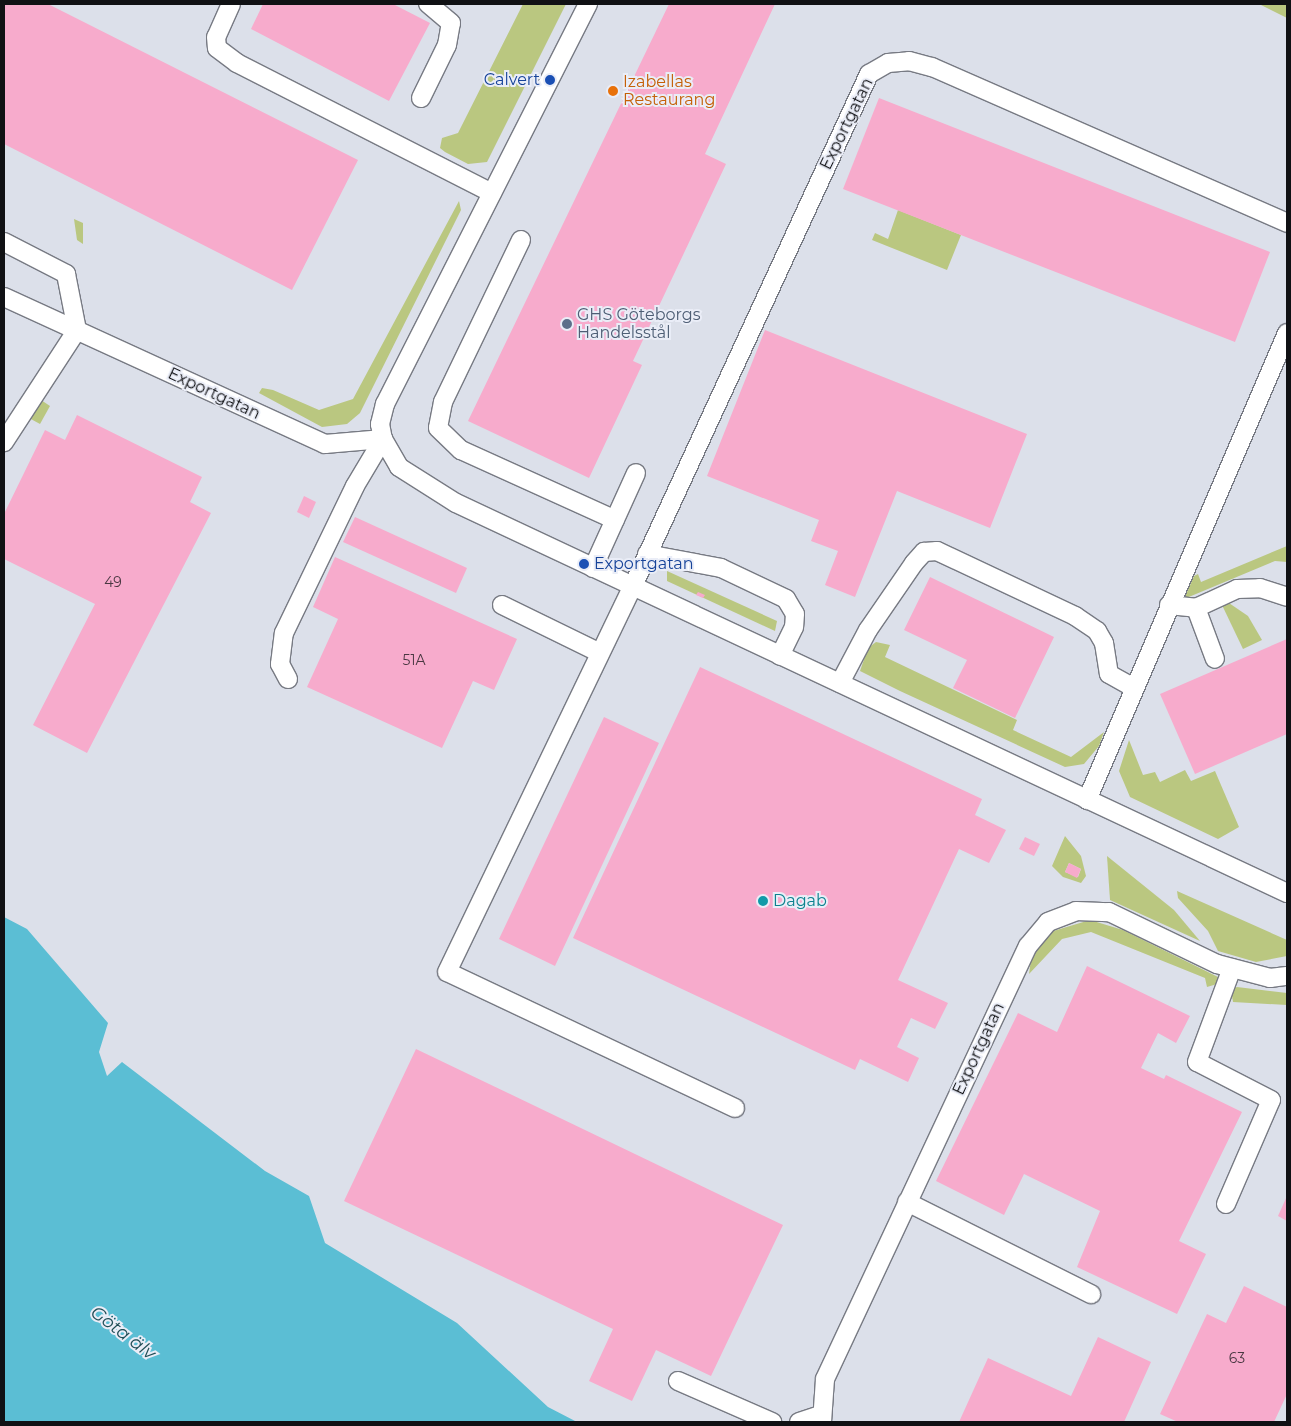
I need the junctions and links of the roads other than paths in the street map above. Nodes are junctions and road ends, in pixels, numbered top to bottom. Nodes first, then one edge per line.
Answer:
1 (231, 4) edge
2 (428, 4) edge
3 (588, 4) edge
4 (421, 98) dead end
5 (492, 193) junction
6 (1287, 222) edge
7 (521, 240) dead end
8 (4, 242) edge
9 (4, 297) edge
10 (77, 330) junction
11 (1287, 333) edge
12 (383, 439) junction
13 (4, 442) edge
14 (636, 473) dead end
15 (615, 520) junction
16 (647, 554) junction
17 (593, 568) junction
18 (633, 586) junction
19 (1287, 597) edge
20 (502, 605) dead end
21 (1169, 605) junction
22 (1196, 608) junction
23 (600, 653) junction
24 (780, 656) junction
25 (1215, 659) dead end
26 (288, 680) dead end
27 (840, 683) junction
28 (1134, 688) junction
29 (1086, 800) junction
30 (1286, 889) edge
31 (1232, 968) junction
32 (1287, 976) edge
33 (736, 1108) dead end
34 (907, 1202) junction
35 (1226, 1204) dead end
36 (1091, 1294) dead end
37 (678, 1381) dead end
38 (821, 1419) edge
39 (772, 1422) edge
40 (799, 1422) edge

1 - 5 street
2 - 4 street
3 - 5 street
5 - 12 street
6 - 16 street, Exportgatan
7 - 15 street
8 - 10 street
9 - 10 street, Exportgatan
10 - 12 street, Exportgatan
10 - 13 street
11 - 21 street
12 - 17 street
12 - 26 street
14 - 15 street
15 - 17 street
16 - 18 street, Exportgatan
16 - 24 street
17 - 18 street
18 - 23 street, Exportgatan
18 - 24 street
19 - 22 street
20 - 23 street
21 - 22 street
21 - 28 street
22 - 25 street
23 - 33 street, Exportgatan
24 - 27 street
27 - 28 street
27 - 29 street
28 - 29 street
29 - 30 street
31 - 32 street, Exportgatan
31 - 34 street, Exportgatan
31 - 35 street
34 - 36 street
34 - 38 street, Exportgatan
37 - 39 street
38 - 40 street, Exportgatan

